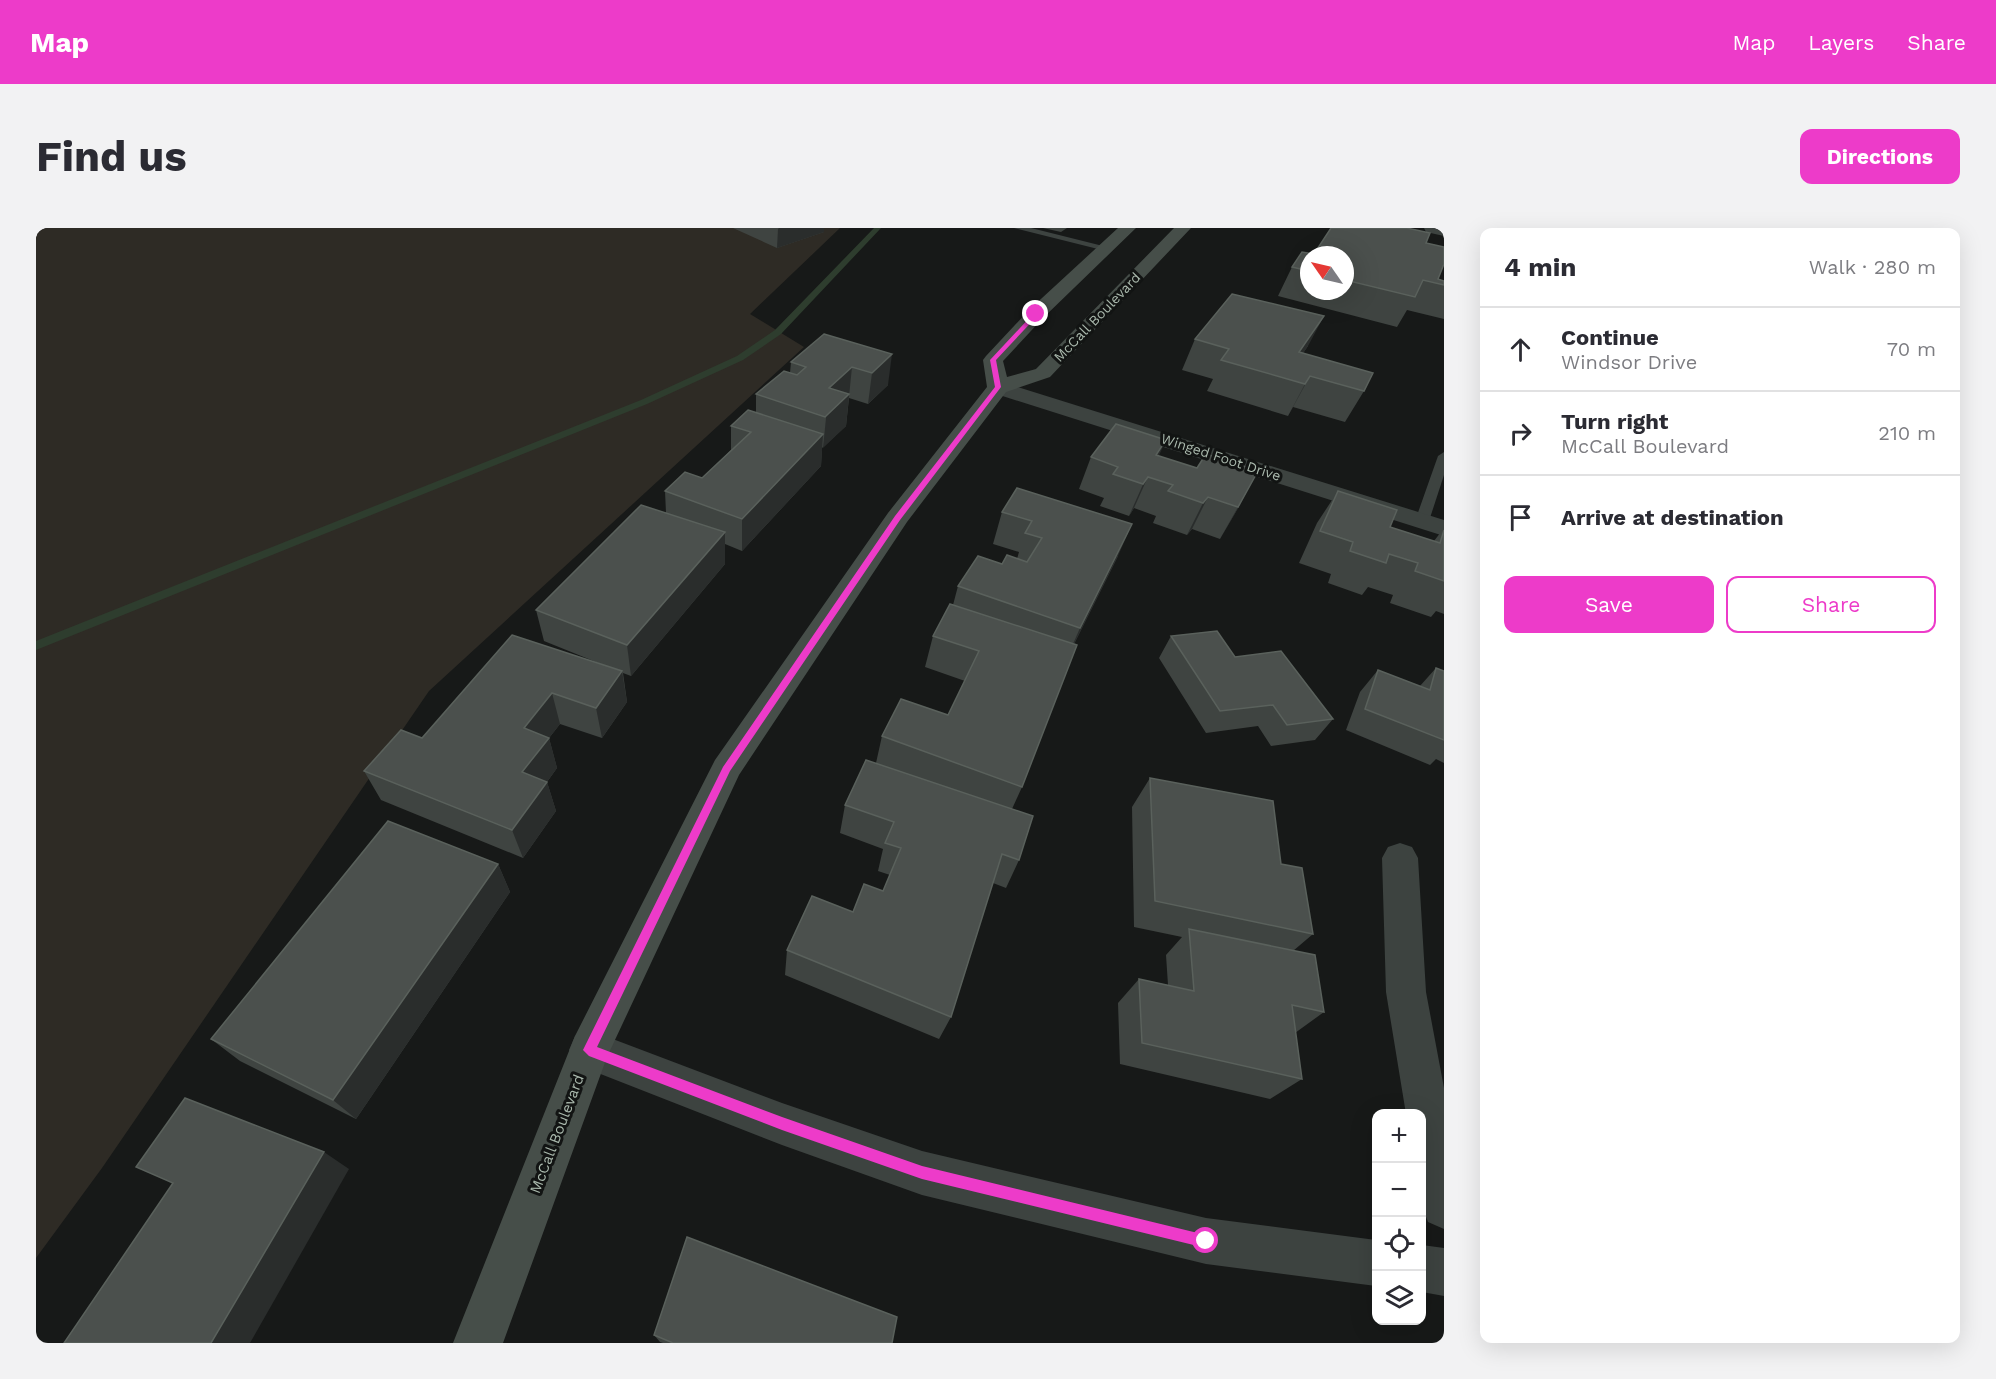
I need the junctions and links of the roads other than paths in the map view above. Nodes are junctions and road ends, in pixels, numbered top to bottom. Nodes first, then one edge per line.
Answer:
1 (1019, 228) edge
2 (1128, 228) edge
3 (1183, 228) edge
4 (1432, 228) edge
5 (1444, 231) edge
6 (1421, 243) edge
7 (1106, 248) junction
8 (1444, 248) edge
9 (998, 387) junction
10 (1444, 456) edge
11 (1439, 484) edge
12 (1422, 520) junction
13 (1444, 528) edge
14 (1400, 858) dead end
15 (589, 1050) junction
16 (1444, 1206) edge
17 (1372, 1262) edge
18 (1426, 1270) edge
19 (1444, 1272) edge
20 (478, 1343) edge

1 - 7 lane
2 - 7 main road
3 - 9 main road, McCall Boulevard
4 - 5 street
6 - 8 street
7 - 9 main road
9 - 12 street, Winged Foot Drive
9 - 15 main road, McCall Boulevard
10 - 11 lane
11 - 12 lane
12 - 13 street, Winged Foot Drive
14 - 16 street
15 - 17 street
15 - 20 main road, McCall Boulevard
18 - 19 street

